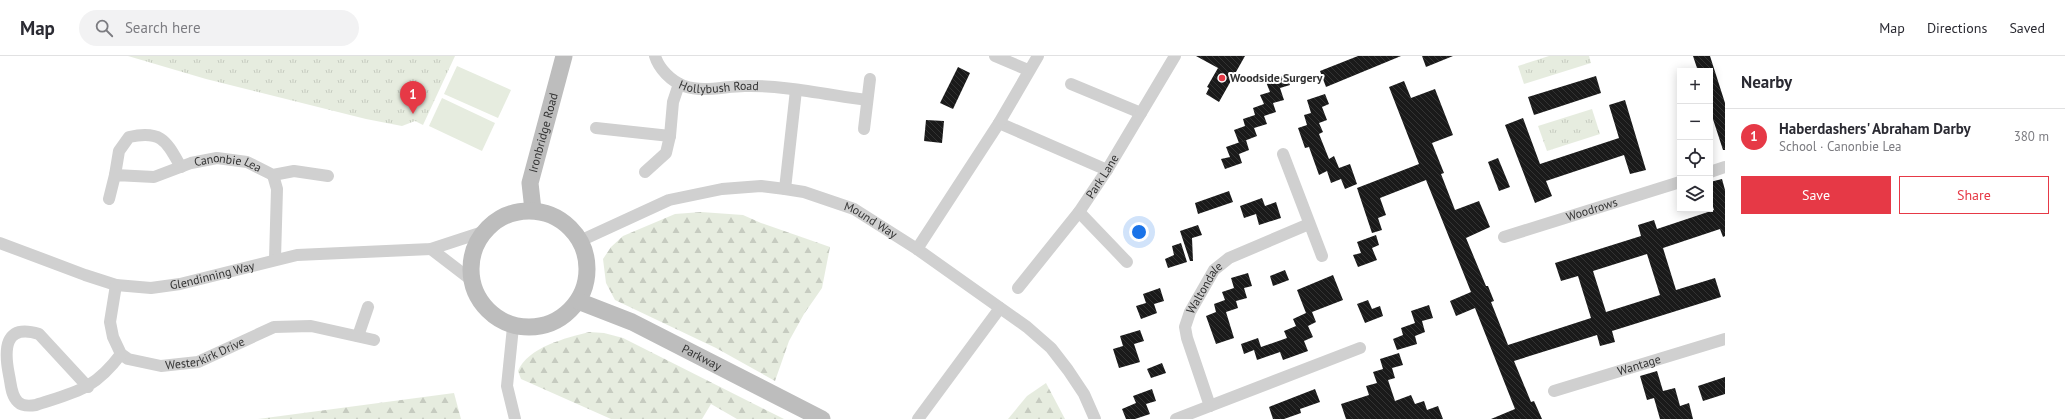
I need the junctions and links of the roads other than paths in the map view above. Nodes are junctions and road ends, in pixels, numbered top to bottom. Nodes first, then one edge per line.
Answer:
1 (564, 56) edge
2 (655, 56) edge
3 (995, 56) edge
4 (1038, 56) edge
5 (1175, 56) edge
6 (1028, 70) junction
7 (870, 78) dead end
8 (679, 84) junction
9 (1071, 84) dead end
10 (796, 90) junction
11 (867, 100) junction
12 (1141, 113) junction
13 (999, 122) junction
14 (596, 128) dead end
15 (864, 129) dead end
16 (670, 136) junction
17 (1283, 154) dead end
18 (181, 167) junction
19 (1725, 167) edge
20 (1107, 170) junction
21 (1713, 171) edge
22 (645, 172) dead end
23 (115, 175) junction
24 (273, 175) junction
25 (328, 176) dead end
26 (1677, 183) edge
27 (785, 189) junction
28 (109, 199) dead end
29 (533, 210) junction
30 (1079, 212) junction
31 (1309, 224) junction
32 (486, 231) junction
33 (1504, 237) dead end
34 (582, 240) junction
35 (0, 243) edge
36 (431, 249) junction
37 (917, 249) junction
38 (1322, 256) dead end
39 (275, 259) junction
40 (1126, 262) dead end
41 (474, 282) junction
42 (116, 285) junction
43 (1018, 288) dead end
44 (578, 301) junction
45 (368, 307) dead end
46 (1000, 308) junction
47 (513, 326) junction
48 (358, 336) junction
49 (1725, 339) edge
50 (374, 340) dead end
51 (1360, 348) dead end
52 (121, 354) junction
53 (88, 387) junction
54 (1554, 391) dead end
55 (1210, 406) junction
56 (515, 419) edge
57 (822, 419) edge
58 (918, 419) edge
59 (1095, 419) edge
60 (1176, 419) edge

1 - 29 main road, Ironbridge Road
2 - 8 street, Hollybush Road
3 - 6 street
4 - 6 street
5 - 12 street, Park Lane
6 - 13 street
7 - 11 street
8 - 10 street, Hollybush Road
8 - 16 street
9 - 12 street
10 - 11 street, Hollybush Road
10 - 27 street
11 - 15 street
12 - 20 street, Park Lane
13 - 20 street
13 - 37 street
14 - 16 street
16 - 22 street
17 - 31 street
18 - 23 street, Canonbie Lea
18 - 23 street, Canonbie Lea
18 - 24 street, Canonbie Lea
19 - 21 street
20 - 30 street, Park Lane
23 - 28 street, Canonbie Lea
24 - 25 street, Canonbie Lea
24 - 39 street, Canonbie Lea
26 - 33 street, Woodrows
27 - 34 street, Mound Way
27 - 37 street, Mound Way
29 - 32 main road
29 - 34 main road
30 - 40 street
30 - 43 street, Park Lane
31 - 38 street
31 - 55 street, Waltondale
32 - 36 street, Glendinning Way
32 - 41 main road
34 - 44 main road
35 - 42 street, Glendinning Way
36 - 39 street, Glendinning Way
36 - 41 street
37 - 46 street, Mound Way
39 - 42 street, Glendinning Way
41 - 47 main road
42 - 52 street
44 - 47 main road
44 - 57 main road, Parkway
45 - 48 street
46 - 58 street
46 - 59 street, Mound Way
47 - 56 street
48 - 50 street, Westerkirk Drive
48 - 52 street, Westerkirk Drive
49 - 54 street, Wantage
51 - 55 street
52 - 53 street
53 - 53 street
55 - 60 street

